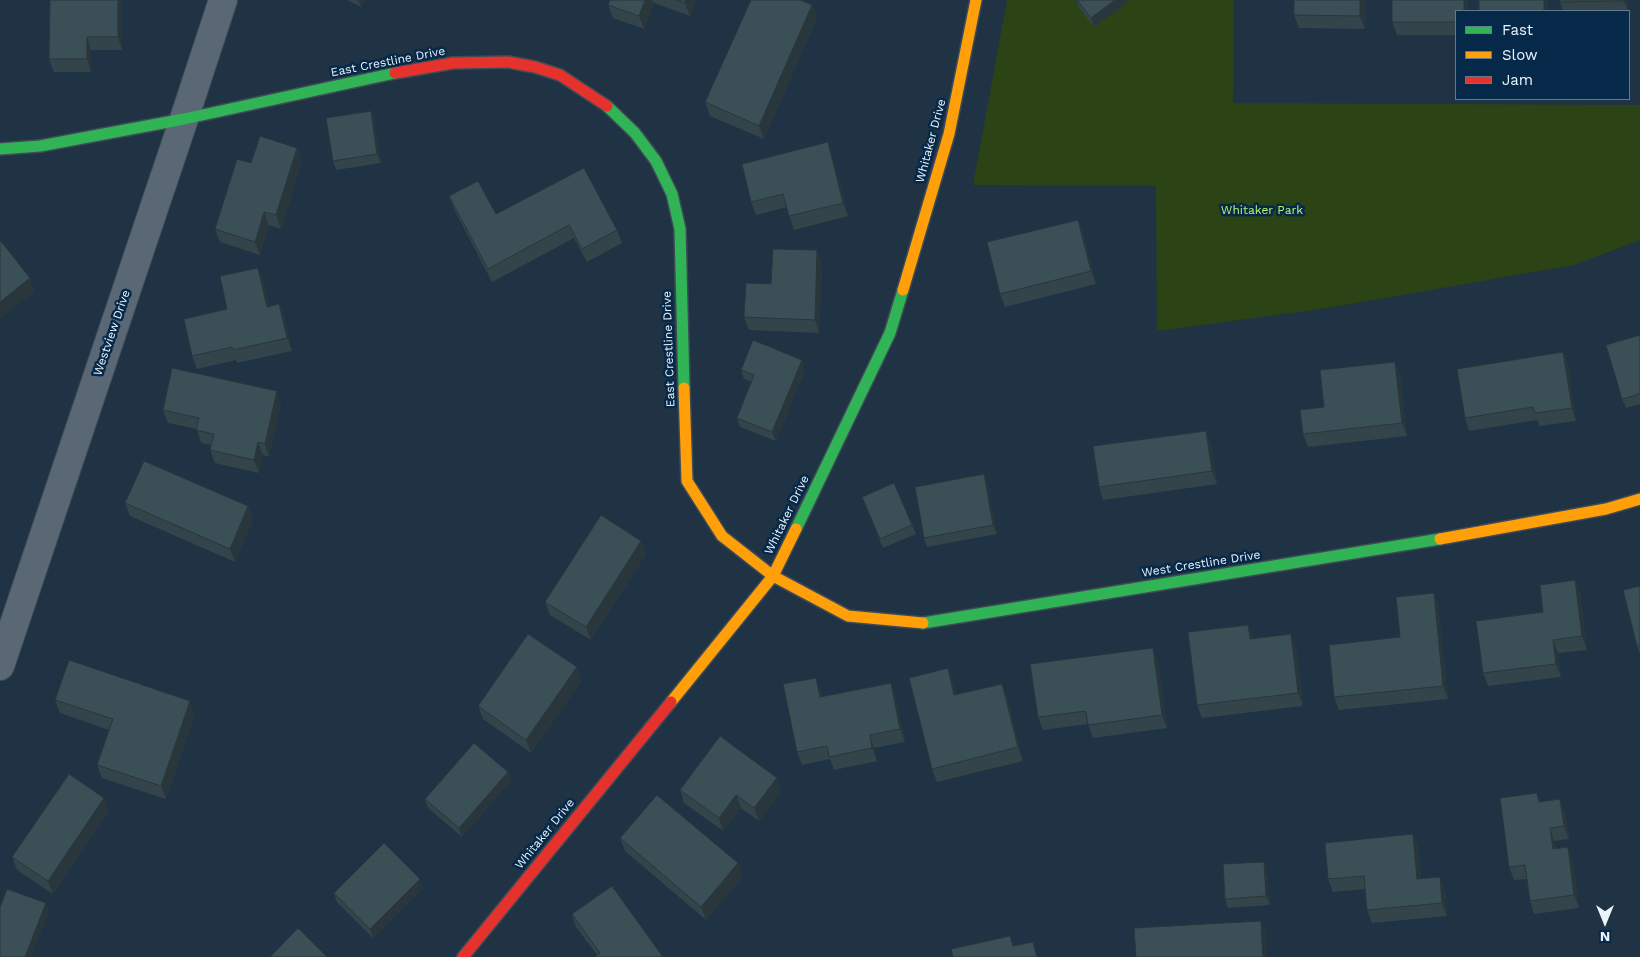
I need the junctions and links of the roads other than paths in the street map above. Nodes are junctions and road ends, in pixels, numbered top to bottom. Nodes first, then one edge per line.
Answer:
1 (222, 0) edge
2 (976, 0) edge
3 (184, 119) junction
4 (0, 149) edge
5 (1640, 499) edge
6 (773, 576) junction
7 (0, 666) edge
8 (463, 957) edge

1 - 3 street, Westview Drive
2 - 6 street, Whitaker Drive
3 - 4 street, East Crestline Drive
3 - 6 street, East Crestline Drive
3 - 7 street, Westview Drive
5 - 6 street, West Crestline Drive
6 - 8 street, Whitaker Drive

